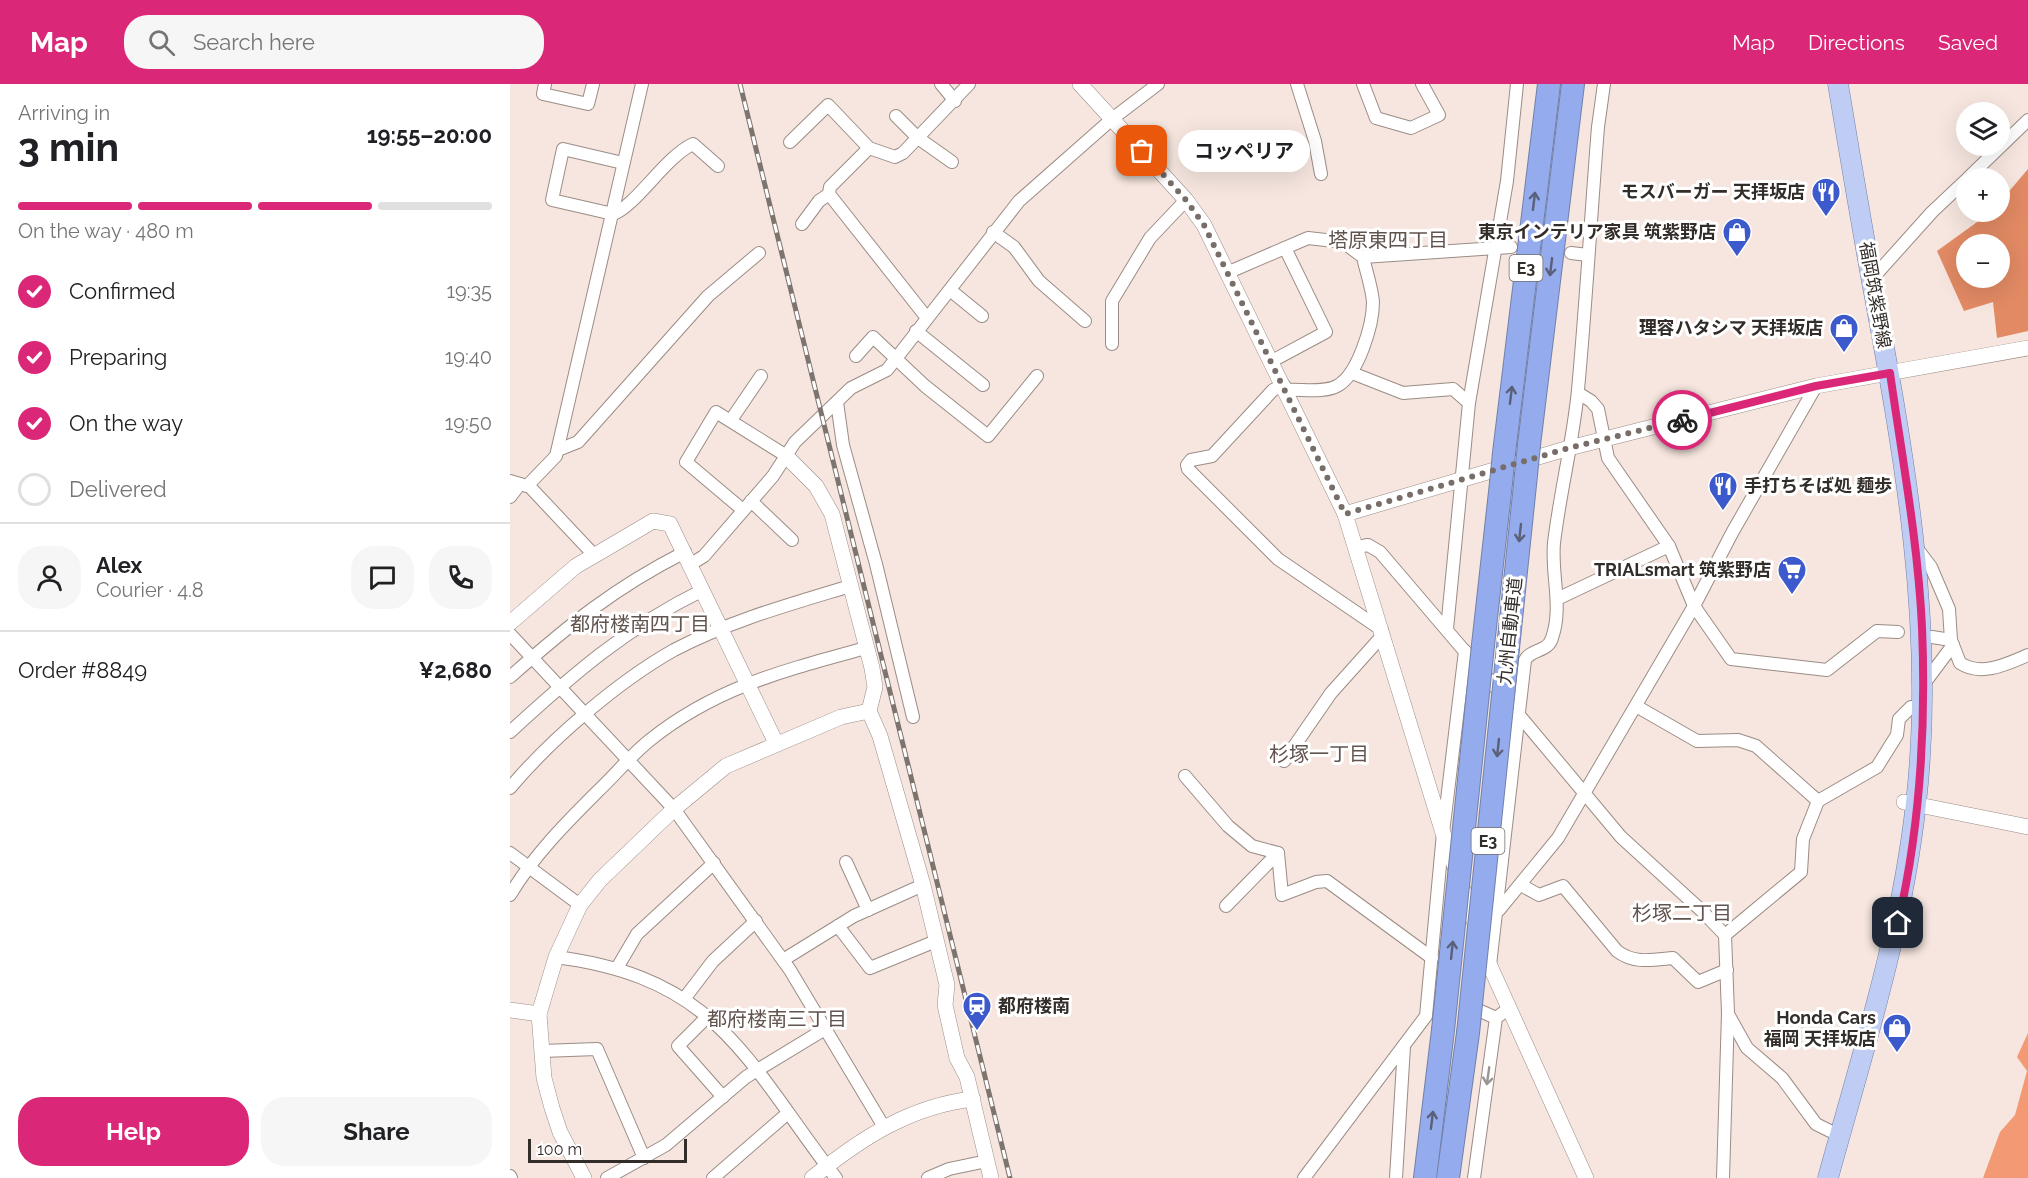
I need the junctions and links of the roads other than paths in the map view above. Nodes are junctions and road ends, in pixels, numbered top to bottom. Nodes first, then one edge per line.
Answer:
1 (545, 84) edge
2 (593, 84) edge
3 (642, 84) edge
4 (941, 84) edge
5 (969, 84) edge
6 (1080, 84) edge
7 (1158, 84) edge
8 (1297, 84) edge
9 (1363, 84) edge
10 (1422, 84) edge
11 (1517, 84) edge
12 (1549, 84) edge
13 (1573, 84) edge
14 (1604, 84) edge
15 (1825, 84) edge
16 (1838, 84) edge
17 (955, 101) junction
18 (896, 116) dead end
19 (1112, 119) junction
20 (2028, 120) edge
21 (918, 138) junction
22 (790, 142) dead end
23 (869, 148) junction
24 (952, 162) dead end
25 (623, 163) junction
26 (718, 166) dead end
27 (1978, 168) edge
28 (1321, 174) dead end
29 (1956, 189) edge
30 (829, 194) junction
31 (1186, 200) junction
32 (613, 214) junction
33 (801, 224) dead end
34 (993, 232) junction
35 (1494, 247) junction
36 (1511, 247) dead end
37 (1285, 248) junction
38 (759, 253) dead end
39 (1571, 253) dead end
40 (1588, 255) junction
41 (1363, 257) junction
42 (1229, 272) junction
43 (1871, 280) junction
44 (950, 290) junction
45 (982, 316) dead end
46 (927, 318) junction
47 (1085, 321) dead end
48 (916, 331) junction
49 (1112, 344) dead end
50 (2028, 348) edge
51 (856, 356) dead end
52 (897, 358) junction
53 (1272, 361) junction
54 (1352, 373) junction
55 (1883, 374) junction
56 (761, 376) dead end
57 (1037, 376) dead end
58 (983, 385) dead end
59 (1816, 386) junction
60 (1285, 387) junction
61 (1578, 393) junction
62 (837, 402) junction
63 (1469, 403) junction
64 (730, 420) junction
65 (1605, 439) junction
66 (1569, 448) junction
67 (558, 450) junction
68 (785, 455) junction
69 (1459, 481) junction
70 (519, 484) edge
71 (510, 497) edge
72 (747, 505) junction
73 (1345, 514) junction
74 (792, 540) dead end
75 (1670, 546) junction
76 (1914, 546) junction
77 (1357, 548) junction
78 (594, 555) junction
79 (688, 558) junction
80 (850, 586) junction
81 (703, 590) junction
82 (1557, 599) junction
83 (1694, 606) junction
84 (510, 623) edge
85 (722, 629) junction
86 (1447, 629) junction
87 (1898, 632) dead end
88 (1382, 633) junction
89 (510, 634) edge
90 (1932, 637) dead end
91 (1952, 642) junction
92 (866, 648) junction
93 (1474, 648) junction
94 (2028, 655) edge
95 (532, 657) junction
96 (510, 677) edge
97 (748, 682) junction
98 (560, 686) junction
99 (1922, 687) junction
100 (1636, 706) junction
101 (1911, 706) junction
102 (869, 711) junction
103 (587, 715) junction
104 (913, 717) dead end
105 (1521, 718) junction
106 (510, 732) edge
107 (776, 743) junction
108 (629, 759) junction
109 (1284, 761) dead end
110 (1185, 776) dead end
111 (510, 788) edge
112 (1584, 794) junction
113 (1818, 801) junction
114 (1910, 802) junction
115 (674, 809) junction
116 (2028, 827) edge
117 (1443, 833) junction
118 (510, 853) edge
119 (1278, 853) junction
120 (846, 862) dead end
121 (714, 863) junction
122 (529, 866) junction
123 (923, 885) junction
124 (1521, 885) junction
125 (510, 895) edge
126 (580, 905) junction
127 (1226, 906) dead end
128 (868, 910) junction
129 (1499, 910) junction
130 (756, 921) junction
131 (838, 926) junction
132 (1725, 935) junction
133 (936, 941) junction
134 (556, 957) junction
135 (1432, 958) junction
136 (783, 960) junction
137 (1490, 966) junction
138 (617, 968) junction
139 (1727, 970) junction
140 (1429, 989) junction
141 (684, 999) junction
142 (510, 1010) edge
143 (1728, 1013) junction
144 (540, 1014) junction
145 (1502, 1014) junction
146 (708, 1016) junction
147 (825, 1029) junction
148 (1404, 1044) junction
149 (542, 1050) junction
150 (758, 1070) junction
151 (723, 1097) junction
152 (973, 1099) junction
153 (788, 1113) junction
154 (884, 1127) junction
155 (1830, 1131) junction
156 (644, 1158) junction
157 (987, 1161) junction
158 (831, 1172) edge
159 (584, 1178) edge
160 (607, 1178) edge
161 (713, 1178) edge
162 (812, 1178) edge
163 (928, 1178) edge
164 (991, 1178) edge
165 (1304, 1178) edge
166 (1396, 1178) edge
167 (1425, 1178) edge
168 (1448, 1178) edge
169 (1474, 1178) edge
170 (1586, 1178) edge
171 (1723, 1178) edge
172 (1816, 1178) edge
173 (1828, 1178) edge

1 - 2 street
3 - 25 street
4 - 17 street
5 - 17 street
6 - 19 street
7 - 19 street
8 - 28 street
9 - 10 street
11 - 35 street
93 -> 12 highway, 九州自動車道 / E3, bridge
13 -> 168 highway, 九州自動車道 / E3, bridge
14 - 40 street
15 - 55 main road, 福岡筑紫野線
16 - 43 main road, 福岡筑紫野線
17 - 21 street
18 - 21 street
19 - 31 street
19 - 34 street
20 - 27 street
21 - 23 street
21 - 24 street
22 - 23 street
23 - 30 street
25 - 32 street
25 - 32 street
26 - 32 street
29 - 43 street
30 - 33 street
30 - 46 street
31 - 42 street
31 - 49 street
32 - 67 street
34 - 44 street
34 - 47 street
35 - 36 street
35 - 41 street
35 - 63 street
37 - 41 street
37 - 42 street
37 - 53 street
38 - 67 street
39 - 40 street
40 - 61 street
41 - 54 street
42 - 53 street
43 - 55 main road, 福岡筑紫野線
44 - 45 street
44 - 46 street
46 - 48 street
48 - 52 street
48 - 58 street
50 - 55 street
51 - 52 street
52 - 57 street
52 - 62 street
53 - 60 street
54 - 60 street
54 - 63 street
55 - 59 street
55 - 76 main road, 福岡筑紫野線
55 - 101 main road, 福岡筑紫野線
56 - 64 street
59 - 65 street
59 - 83 street
60 - 73 street
60 - 88 street
61 - 65 street
61 - 66 street
62 - 68 street
62 - 104 street
63 - 69 street
64 - 68 street
64 - 72 street
65 - 66 street
65 - 75 street
66 - 69 street
66 - 82 street
67 - 70 street
68 - 72 street
68 - 80 street
69 - 73 street
69 - 86 street
70 - 71 street
70 - 78 street
72 - 74 street
72 - 79 street
73 - 77 street
75 - 82 street
75 - 83 street
76 - 91 street
76 - 99 main road, 福岡筑紫野線
77 - 86 street
77 - 88 street
78 - 79 street
78 - 84 street
79 - 81 street
79 - 95 street
80 - 85 street
80 - 92 street
81 - 85 street
81 - 98 street
82 - 105 street
83 - 87 street
83 - 100 street
85 - 97 street
85 - 103 street
86 - 93 street
88 - 109 street
88 - 117 street
89 - 95 street
90 - 91 street
91 - 94 street
91 - 99 street
92 - 97 street
92 - 102 street
93 - 105 street
93 - 117 street
167 -> 93 highway, 九州自動車道 / E3, bridge
95 - 96 street
95 - 98 street
97 - 107 street
97 - 108 street
98 - 103 street
98 - 106 street
99 - 114 main road, 福岡筑紫野線
100 - 112 street
100 - 113 street
101 - 113 street
101 - 114 main road, 福岡筑紫野線
102 - 107 street
102 - 123 street
103 - 108 street
103 - 111 street
105 - 112 street
105 - 129 street
107 - 115 street
108 - 115 street
108 - 122 street
110 - 119 street
112 - 124 street
112 - 132 street
113 - 132 street
114 - 116 street
114 - 155 main road, 福岡筑紫野線
114 - 173 main road, 福岡筑紫野線
115 - 121 street
115 - 126 street
117 - 135 street
117 - 137 street
118 - 122 street
119 - 127 street
119 - 135 street
120 - 128 street
121 - 130 street
121 - 138 street
122 - 125 street
122 - 126 street
123 - 128 street
123 - 133 street
124 - 129 street
124 - 139 street
126 - 134 street
128 - 131 street
129 - 137 street
130 - 136 street
130 - 141 street
131 - 133 street
131 - 136 street
132 - 139 street
133 - 152 street
134 - 138 street
134 - 144 street
135 - 140 street
136 - 147 street
137 - 145 street
138 - 141 street
139 - 143 street
140 - 145 street
140 - 148 street
141 - 146 street
142 - 144 street
143 - 155 street
143 - 171 street
144 - 149 street
145 -> 169 street
145 - 170 street
146 - 150 street
146 - 151 street
147 - 150 street
147 - 154 street
148 - 165 street
148 - 166 street
149 - 156 street
149 - 159 street
150 - 151 street
150 - 153 street
151 - 156 street
152 - 154 street
152 - 157 street
153 - 158 street
153 - 161 street
154 - 158 street
155 - 172 main road, 福岡筑紫野線
156 - 160 street
157 - 163 street
157 - 164 street
158 - 162 street

